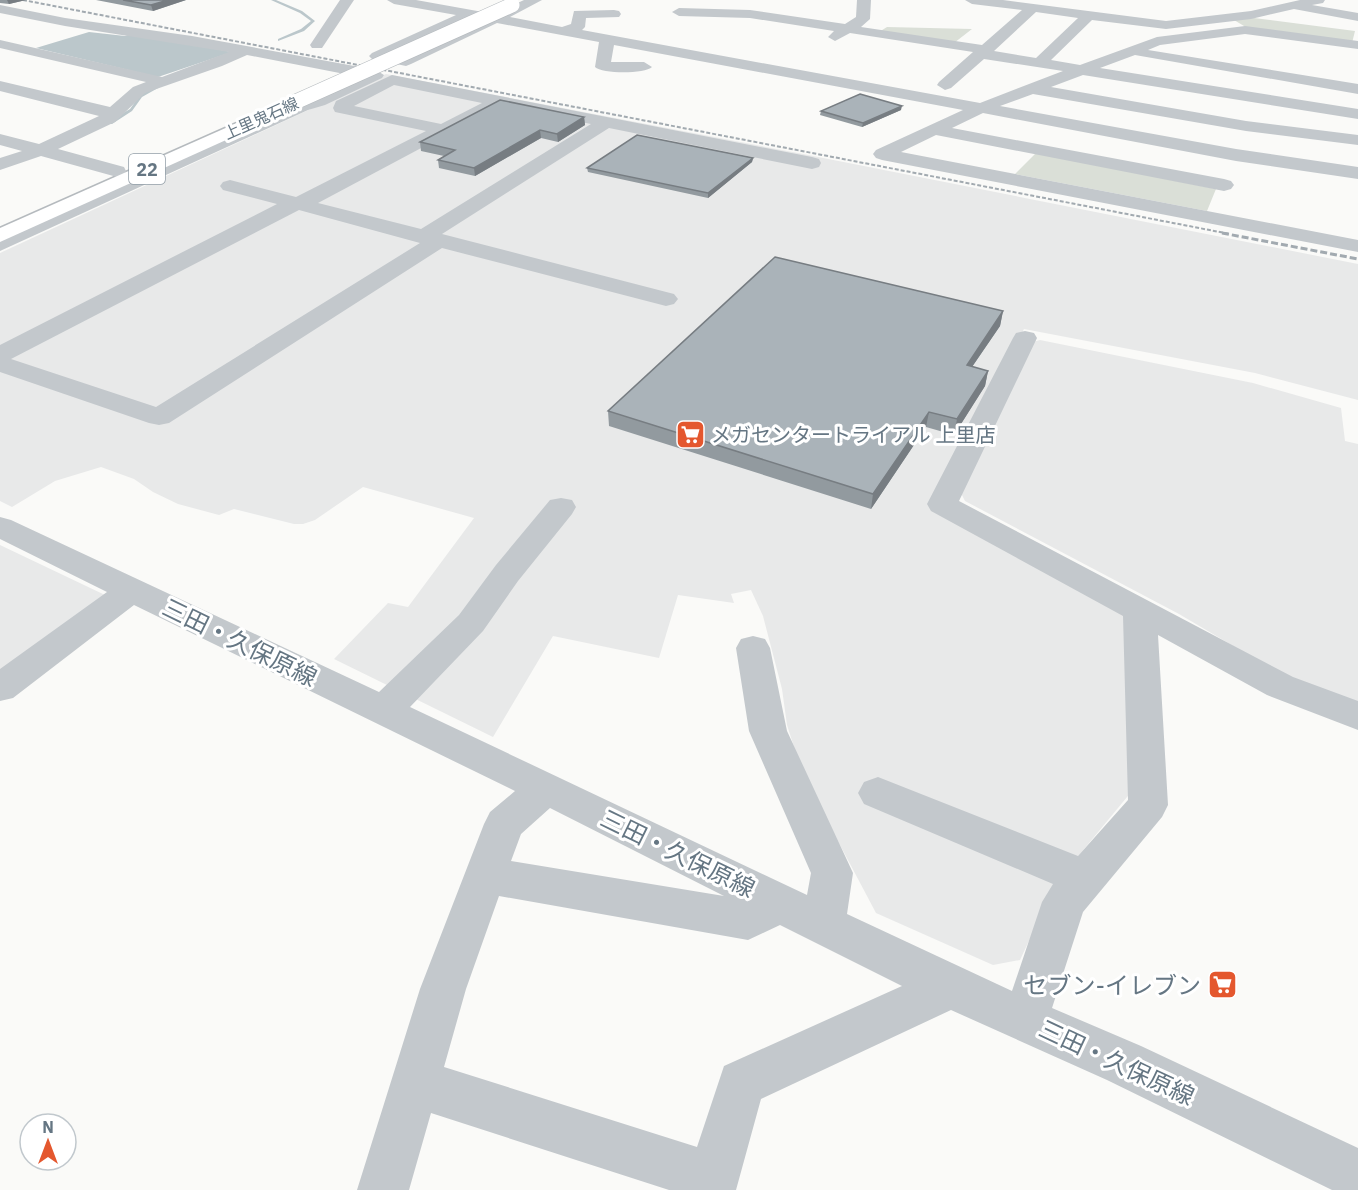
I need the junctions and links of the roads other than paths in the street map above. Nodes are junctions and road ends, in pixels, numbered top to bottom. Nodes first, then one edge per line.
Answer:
1 (347, 0) edge
2 (394, 0) edge
3 (535, 0) edge
4 (864, 0) edge
5 (972, 0) edge
6 (1313, 1) edge
7 (504, 5) edge
8 (1293, 5) junction
9 (617, 6) edge
10 (749, 7) edge
11 (1358, 7) edge
12 (1033, 8) junction
13 (1175, 8) dead end
14 (0, 9) edge
15 (679, 12) edge
16 (28, 14) junction
17 (470, 14) junction
18 (1089, 15) junction
19 (1251, 15) junction
20 (1358, 17) edge
21 (1215, 18) junction
22 (0, 22) edge
23 (846, 29) junction
24 (1358, 29) edge
25 (559, 30) junction
26 (724, 30) dead end
27 (1245, 30) junction
28 (607, 39) junction
29 (707, 40) dead end
30 (317, 45) dead end
31 (1358, 45) edge
32 (4, 48) edge
33 (846, 48) dead end
34 (245, 50) junction
35 (985, 52) junction
36 (1133, 52) junction
37 (681, 54) junction
38 (1252, 55) dead end
39 (1348, 59) dead end
40 (1039, 63) junction
41 (945, 64) dead end
42 (644, 67) dead end
43 (1224, 67) junction
44 (967, 68) junction
45 (346, 69) junction
46 (1082, 70) junction
47 (161, 81) junction
48 (945, 85) dead end
49 (0, 86) edge
50 (1032, 89) junction
51 (1358, 89) edge
52 (498, 101) junction
53 (981, 108) junction
54 (1356, 110) edge
55 (116, 113) junction
56 (607, 122) junction
57 (1246, 126) junction
58 (444, 130) junction
59 (936, 130) junction
60 (0, 139) edge
61 (1358, 141) edge
62 (1036, 149) junction
63 (41, 150) junction
64 (1236, 155) junction
65 (812, 163) dead end
66 (0, 164) edge
67 (117, 171) junction
68 (1358, 173) edge
69 (1006, 178) junction
70 (1224, 185) junction
71 (230, 186) dead end
72 (296, 204) junction
73 (1212, 218) junction
74 (0, 228) edge
75 (0, 236) edge
76 (430, 239) junction
77 (0, 245) edge
78 (1358, 246) edge
79 (666, 299) dead end
80 (1025, 338) dead end
81 (0, 355) edge
82 (0, 364) edge
83 (561, 507) dead end
84 (0, 527) edge
85 (132, 590) junction
86 (1140, 610) junction
87 (753, 648) dead end
88 (0, 688) edge
89 (383, 711) junction
90 (1358, 716) edge
91 (546, 788) junction
92 (878, 793) dead end
93 (485, 875) junction
94 (1084, 878) junction
95 (779, 903) junction
96 (825, 925) junction
97 (951, 987) junction
98 (1024, 1020) junction
99 (415, 1083) junction
100 (1358, 1175) edge
101 (712, 1184) edge
102 (383, 1190) edge

1 - 30 street
2 - 17 street
3 - 7 street
4 - 23 street
5 - 12 street
6 - 8 street
6 - 11 street
7 - 17 street
7 - 17 street
7 - 25 street
7 - 75 main road, 上里鬼石線 / 22, bridge
8 - 19 street
8 - 20 street
9 - 25 street
10 - 15 street
10 - 23 street
10 - 26 street
12 - 18 street
12 - 35 street
13 - 21 street
14 - 16 street
16 - 22 street
16 - 34 street
18 - 21 street
18 - 40 street
19 - 21 street
19 - 24 street
21 - 27 street
23 - 33 street
23 - 35 street
25 - 28 street
27 - 31 street
27 - 36 street
27 - 39 street
28 - 37 street
28 - 42 street
29 - 37 street
32 - 47 street
34 - 45 street
34 - 47 street
35 - 40 street
35 - 44 street
36 - 43 street
36 - 46 street
37 - 53 street
38 - 43 street
40 - 46 street
41 - 44 street
43 - 51 street
44 - 48 street
45 - 67 street
45 - 77 street
46 - 50 street
46 - 54 street
47 - 55 street
49 - 55 street
50 - 53 street
50 - 57 street
52 - 56 street
52 - 58 street
52 - 58 street
53 - 59 street
53 - 64 street
55 - 63 street
56 - 65 street
56 - 76 street
57 - 61 street
57 - 64 street
58 - 72 street
59 - 62 street
59 - 69 street
60 - 63 street
62 - 69 street
62 - 70 street
63 - 66 street
63 - 67 street
64 - 68 street
64 - 70 street
67 - 74 street
69 - 73 street
70 - 73 street
71 - 72 street
72 - 76 street
72 - 81 street
73 - 78 street
76 - 79 street
76 - 82 street
80 - 86 street
83 - 89 street
84 - 85 street, 三田・久保原線
85 - 88 street
85 - 89 street, 三田・久保原線
86 - 90 street
86 - 94 street
87 - 96 street
89 - 91 street, 三田・久保原線
91 - 93 street
91 - 95 street, 三田・久保原線
92 - 94 street
93 - 95 street
93 - 99 street
94 - 98 street
95 - 96 street, 三田・久保原線
96 - 97 street, 三田・久保原線
97 - 98 street, 三田・久保原線
97 - 101 street
98 - 100 street, 三田・久保原線
99 - 101 street
99 - 102 street

